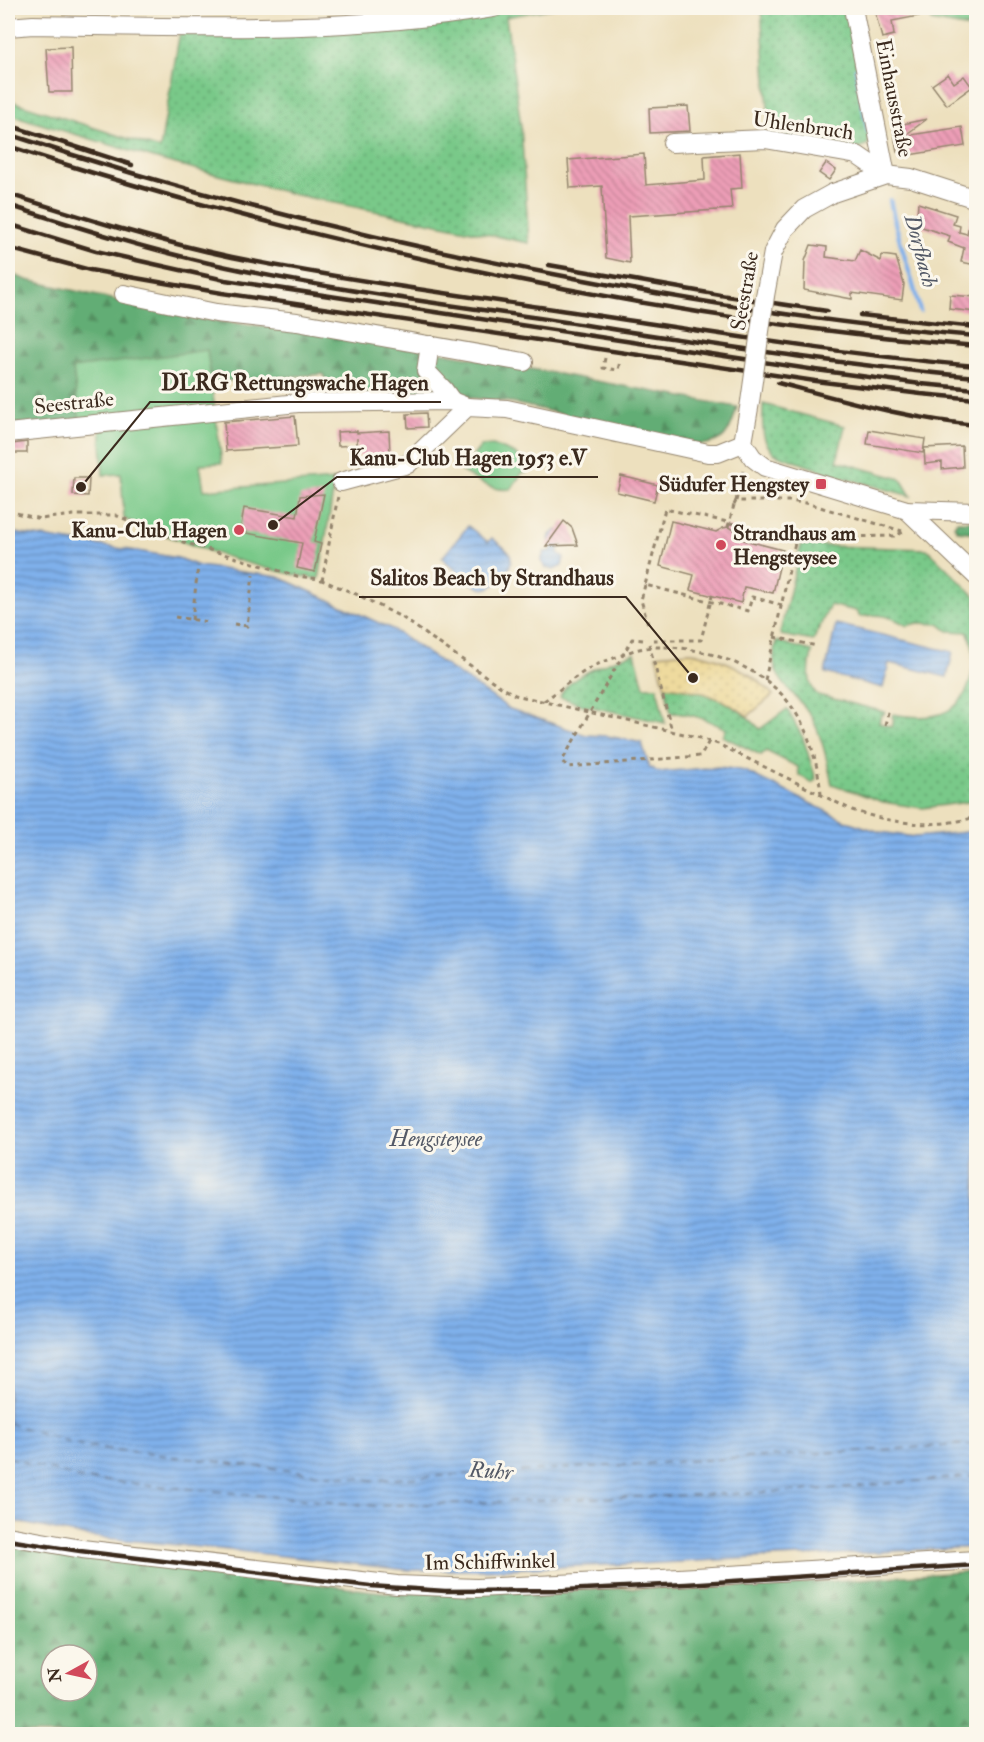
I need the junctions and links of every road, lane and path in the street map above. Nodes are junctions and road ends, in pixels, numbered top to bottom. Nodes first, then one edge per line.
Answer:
1 (494, 8) edge
2 (853, 8) edge
3 (8, 27) edge
4 (672, 143) dead end
5 (886, 176) junction
6 (976, 199) edge
7 (124, 294) dead end
8 (430, 345) junction
9 (605, 358) dead end
10 (620, 361) dead end
11 (524, 362) dead end
12 (459, 404) junction
13 (8, 433) edge
14 (743, 443) junction
15 (742, 474) dead end
16 (341, 482) joint
17 (735, 503) junction
18 (907, 510) junction
19 (9, 512) edge
20 (976, 512) edge
21 (921, 523) junction
22 (8, 527) edge
23 (728, 527) dead end
24 (903, 532) junction
25 (796, 538) junction
26 (198, 566) dead end
27 (253, 575) dead end
28 (976, 576) edge
29 (322, 581) junction
30 (645, 585) junction
31 (712, 596) dead end
32 (782, 605) junction
33 (175, 617) dead end
34 (192, 620) junction
35 (209, 622) dead end
36 (234, 624) dead end
37 (648, 624) dead end
38 (774, 637) junction
39 (643, 640) dead end
40 (653, 640) dead end
41 (649, 644) dead end
42 (817, 646) dead end
43 (651, 649) junction
44 (765, 680) junction
45 (542, 702) junction
46 (889, 708) dead end
47 (885, 725) dead end
48 (672, 731) junction
49 (709, 741) junction
50 (821, 794) junction
51 (976, 817) edge
52 (8, 1536) edge
53 (976, 1560) edge

1 - 3 street
2 - 5 street, Einhausstraße
4 - 5 street, Uhlenbruch
5 - 6 street, Einhausstraße
5 - 14 street, Seestraße, bridge
7 - 8 street
8 - 11 street
8 - 12 street
9 - 10 path
12 - 13 street, Seestraße
12 - 14 street, Seestraße
12 - 16 street
14 - 18 street
15 - 17 path
16 - 29 path
17 - 23 path, bridge
17 - 24 path
18 - 20 street
18 - 21 street
19 - 22 path
19 - 29 path
21 - 24 path
21 - 28 street
24 - 25 path
25 - 30 path
25 - 32 path
26 - 34 path
27 - 36 path
29 - 45 path
30 - 32 path
30 - 37 path
31 - 40 path, bridge
32 - 38 path
33 - 34 path
34 - 35 path
38 - 42 path
38 - 44 path
39 - 49 path, bridge
41 - 43 path
43 - 44 path
43 - 45 path
43 - 48 path
44 - 50 path
45 - 48 path
46 - 47 path
48 - 49 path
49 - 50 path
50 - 51 path
52 - 53 street, Im Schiffwinkel

